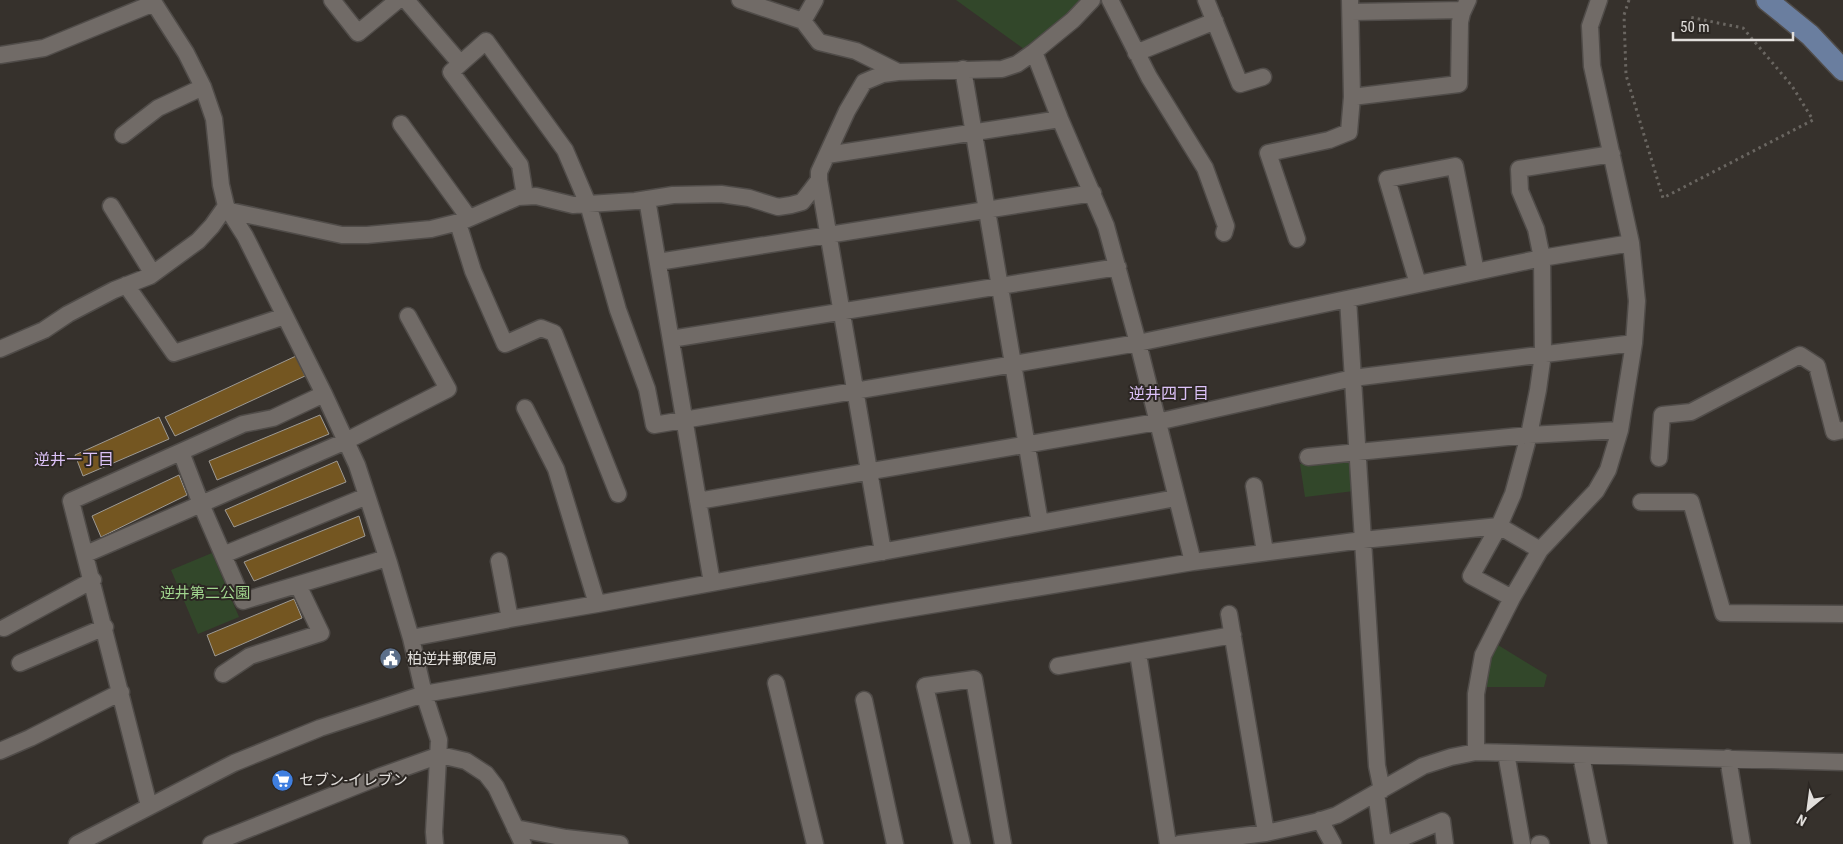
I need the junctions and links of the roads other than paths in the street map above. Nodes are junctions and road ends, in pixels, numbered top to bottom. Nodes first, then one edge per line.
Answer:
1 (332, 0) edge
2 (398, 0) edge
3 (406, 0) edge
4 (740, 0) edge
5 (816, 0) edge
6 (1092, 0) edge
7 (1110, 0) edge
8 (1206, 0) edge
9 (1599, 0) edge
10 (1767, 0) edge
11 (153, 1) edge
12 (1465, 5) edge
13 (1350, 6) edge
14 (803, 21) junction
15 (1214, 21) junction
16 (1034, 52) junction
17 (1136, 53) junction
18 (0, 55) edge
19 (460, 63) junction
20 (963, 69) junction
21 (1843, 70) edge
22 (898, 72) junction
23 (1263, 77) dead end
24 (203, 87) junction
25 (1352, 97) junction
26 (1060, 119) junction
27 (401, 124) dead end
28 (974, 133) junction
29 (123, 135) dead end
30 (827, 154) junction
31 (1612, 154) junction
32 (819, 180) junction
33 (1093, 193) junction
34 (525, 196) junction
35 (647, 199) junction
36 (588, 204) junction
37 (111, 206) dead end
38 (228, 208) junction
39 (987, 210) junction
40 (464, 221) junction
41 (1224, 233) dead end
42 (828, 235) junction
43 (1297, 239) dead end
44 (1630, 243) junction
45 (1542, 258) junction
46 (658, 262) junction
47 (1118, 267) junction
48 (1476, 272) junction
49 (153, 274) junction
50 (1418, 284) junction
51 (126, 285) junction
52 (1000, 286) junction
53 (1348, 299) junction
54 (842, 312) junction
55 (285, 316) junction
56 (408, 316) dead end
57 (671, 339) junction
58 (1138, 342) junction
59 (1634, 343) junction
60 (0, 349) edge
61 (1543, 354) junction
62 (1013, 364) junction
63 (1353, 378) junction
64 (855, 390) junction
65 (324, 394) junction
66 (525, 408) dead end
67 (684, 419) junction
68 (1157, 422) junction
69 (1620, 430) junction
70 (1843, 430) edge
71 (1529, 435) junction
72 (346, 441) junction
73 (1027, 444) junction
74 (1358, 451) junction
75 (181, 452) junction
76 (1308, 457) dead end
77 (1659, 458) dead end
78 (869, 472) junction
79 (1254, 486) dead end
80 (618, 494) dead end
81 (367, 496) junction
82 (1176, 498) junction
83 (698, 501) junction
84 (1640, 502) dead end
85 (201, 504) junction
86 (1040, 523) junction
87 (1499, 526) junction
88 (1362, 540) junction
89 (1540, 550) junction
90 (883, 552) junction
91 (1265, 552) junction
92 (86, 554) junction
93 (224, 555) junction
94 (387, 558) junction
95 (499, 561) dead end
96 (1193, 562) junction
97 (93, 580) junction
98 (712, 583) junction
99 (298, 585) junction
100 (1512, 598) junction
101 (597, 604) junction
102 (1229, 614) dead end
103 (1843, 614) edge
104 (510, 618) junction
105 (105, 627) junction
106 (4, 628) dead end
107 (1233, 635) junction
108 (411, 638) junction
109 (1138, 653) junction
110 (20, 663) dead end
111 (1058, 666) dead end
112 (222, 674) dead end
113 (776, 684) dead end
114 (121, 692) junction
115 (424, 694) junction
116 (864, 700) dead end
117 (0, 750) edge
118 (1476, 752) junction
119 (1506, 753) junction
120 (440, 755) junction
121 (1581, 756) junction
122 (1728, 758) junction
123 (1843, 762) edge
124 (1379, 792) junction
125 (150, 806) junction
126 (1320, 820) junction
127 (515, 828) junction
128 (1266, 833) junction
129 (77, 844) edge
130 (210, 844) edge
131 (435, 844) edge
132 (523, 844) edge
133 (620, 844) edge
134 (815, 844) edge
135 (895, 844) edge
136 (962, 844) edge
137 (1002, 844) edge
138 (1168, 844) edge
139 (1179, 844) edge
140 (1333, 844) edge
141 (1383, 844) edge
142 (1388, 844) edge
143 (1445, 844) edge
144 (1522, 844) edge
145 (1599, 844) edge
146 (1742, 844) edge

1 - 2 street
3 - 19 street
4 - 14 street
5 - 14 street
6 - 16 street
7 - 17 street
8 - 15 street
9 - 31 street
10 - 21 main road
11 - 18 street
11 - 24 street
12 - 13 street
12 - 25 street
13 - 25 street
14 - 22 street
15 - 17 street
15 - 23 street
16 - 20 street
16 - 26 street
17 - 41 street
19 - 34 street
19 - 36 street
20 - 22 street
20 - 28 street
22 - 30 street
24 - 29 street
24 - 38 street
25 - 43 street
26 - 28 street
26 - 33 street
27 - 40 street
28 - 30 street
28 - 39 street
30 - 32 street
31 - 44 street
31 - 45 street
32 - 35 street
32 - 42 street
33 - 39 street
33 - 47 street
34 - 36 street
34 - 40 street
35 - 36 street
35 - 46 street
36 - 67 street
37 - 49 street
38 - 40 street
38 - 49 street
38 - 55 street
39 - 42 street
39 - 52 street
40 - 80 street
42 - 46 street
42 - 54 street
44 - 45 street
44 - 59 street
45 - 48 street
45 - 61 street
46 - 57 street
47 - 52 street
47 - 58 street
48 - 50 street
48 - 50 street
49 - 51 street
50 - 53 street
51 - 55 street
51 - 60 street
52 - 54 street
52 - 62 street
53 - 58 street
53 - 63 street
54 - 57 street
54 - 64 street
55 - 65 street
56 - 72 street
57 - 67 street
58 - 62 street
58 - 68 street
59 - 61 street
59 - 69 street
61 - 63 street
61 - 71 street
62 - 64 street
62 - 73 street
63 - 68 street
63 - 74 street
64 - 67 street
64 - 78 street
65 - 72 street
65 - 75 street
66 - 101 street
67 - 83 street
68 - 73 street
68 - 82 street
69 - 71 street
69 - 89 street
70 - 77 street
71 - 74 street
71 - 87 street
72 - 81 street
72 - 85 street
73 - 78 street
73 - 86 street
74 - 76 street
74 - 88 street
75 - 85 street
75 - 92 street
78 - 83 street
78 - 90 street
79 - 91 street
81 - 93 street
81 - 94 street
82 - 86 street
82 - 96 street
83 - 98 street
84 - 103 street
85 - 92 street
85 - 93 street
86 - 90 street
87 - 88 street
87 - 89 street
87 - 100 street
88 - 91 street
88 - 124 street
89 - 100 street
90 - 98 street
91 - 96 street
92 - 97 street
93 - 99 street
94 - 99 street
94 - 108 street
95 - 104 street
96 - 115 street
97 - 105 street
97 - 106 street
98 - 101 street
99 - 112 street
100 - 118 street
101 - 104 street
102 - 107 street
104 - 108 street
105 - 110 street
105 - 114 street
107 - 109 street
107 - 128 street
108 - 115 street
109 - 111 street
109 - 138 street
113 - 134 street
114 - 117 street
114 - 125 street
115 - 120 street
115 - 125 street
116 - 135 street
118 - 119 street
118 - 124 street
119 - 121 street
119 - 144 street
120 - 127 street
120 - 130 street
120 - 131 street
121 - 122 street
121 - 145 street
122 - 123 street
122 - 146 street
124 - 126 street
124 - 141 street
125 - 129 street
126 - 128 street
126 - 140 street
127 - 132 street
127 - 133 street
128 - 139 street
136 - 137 street
142 - 143 street

